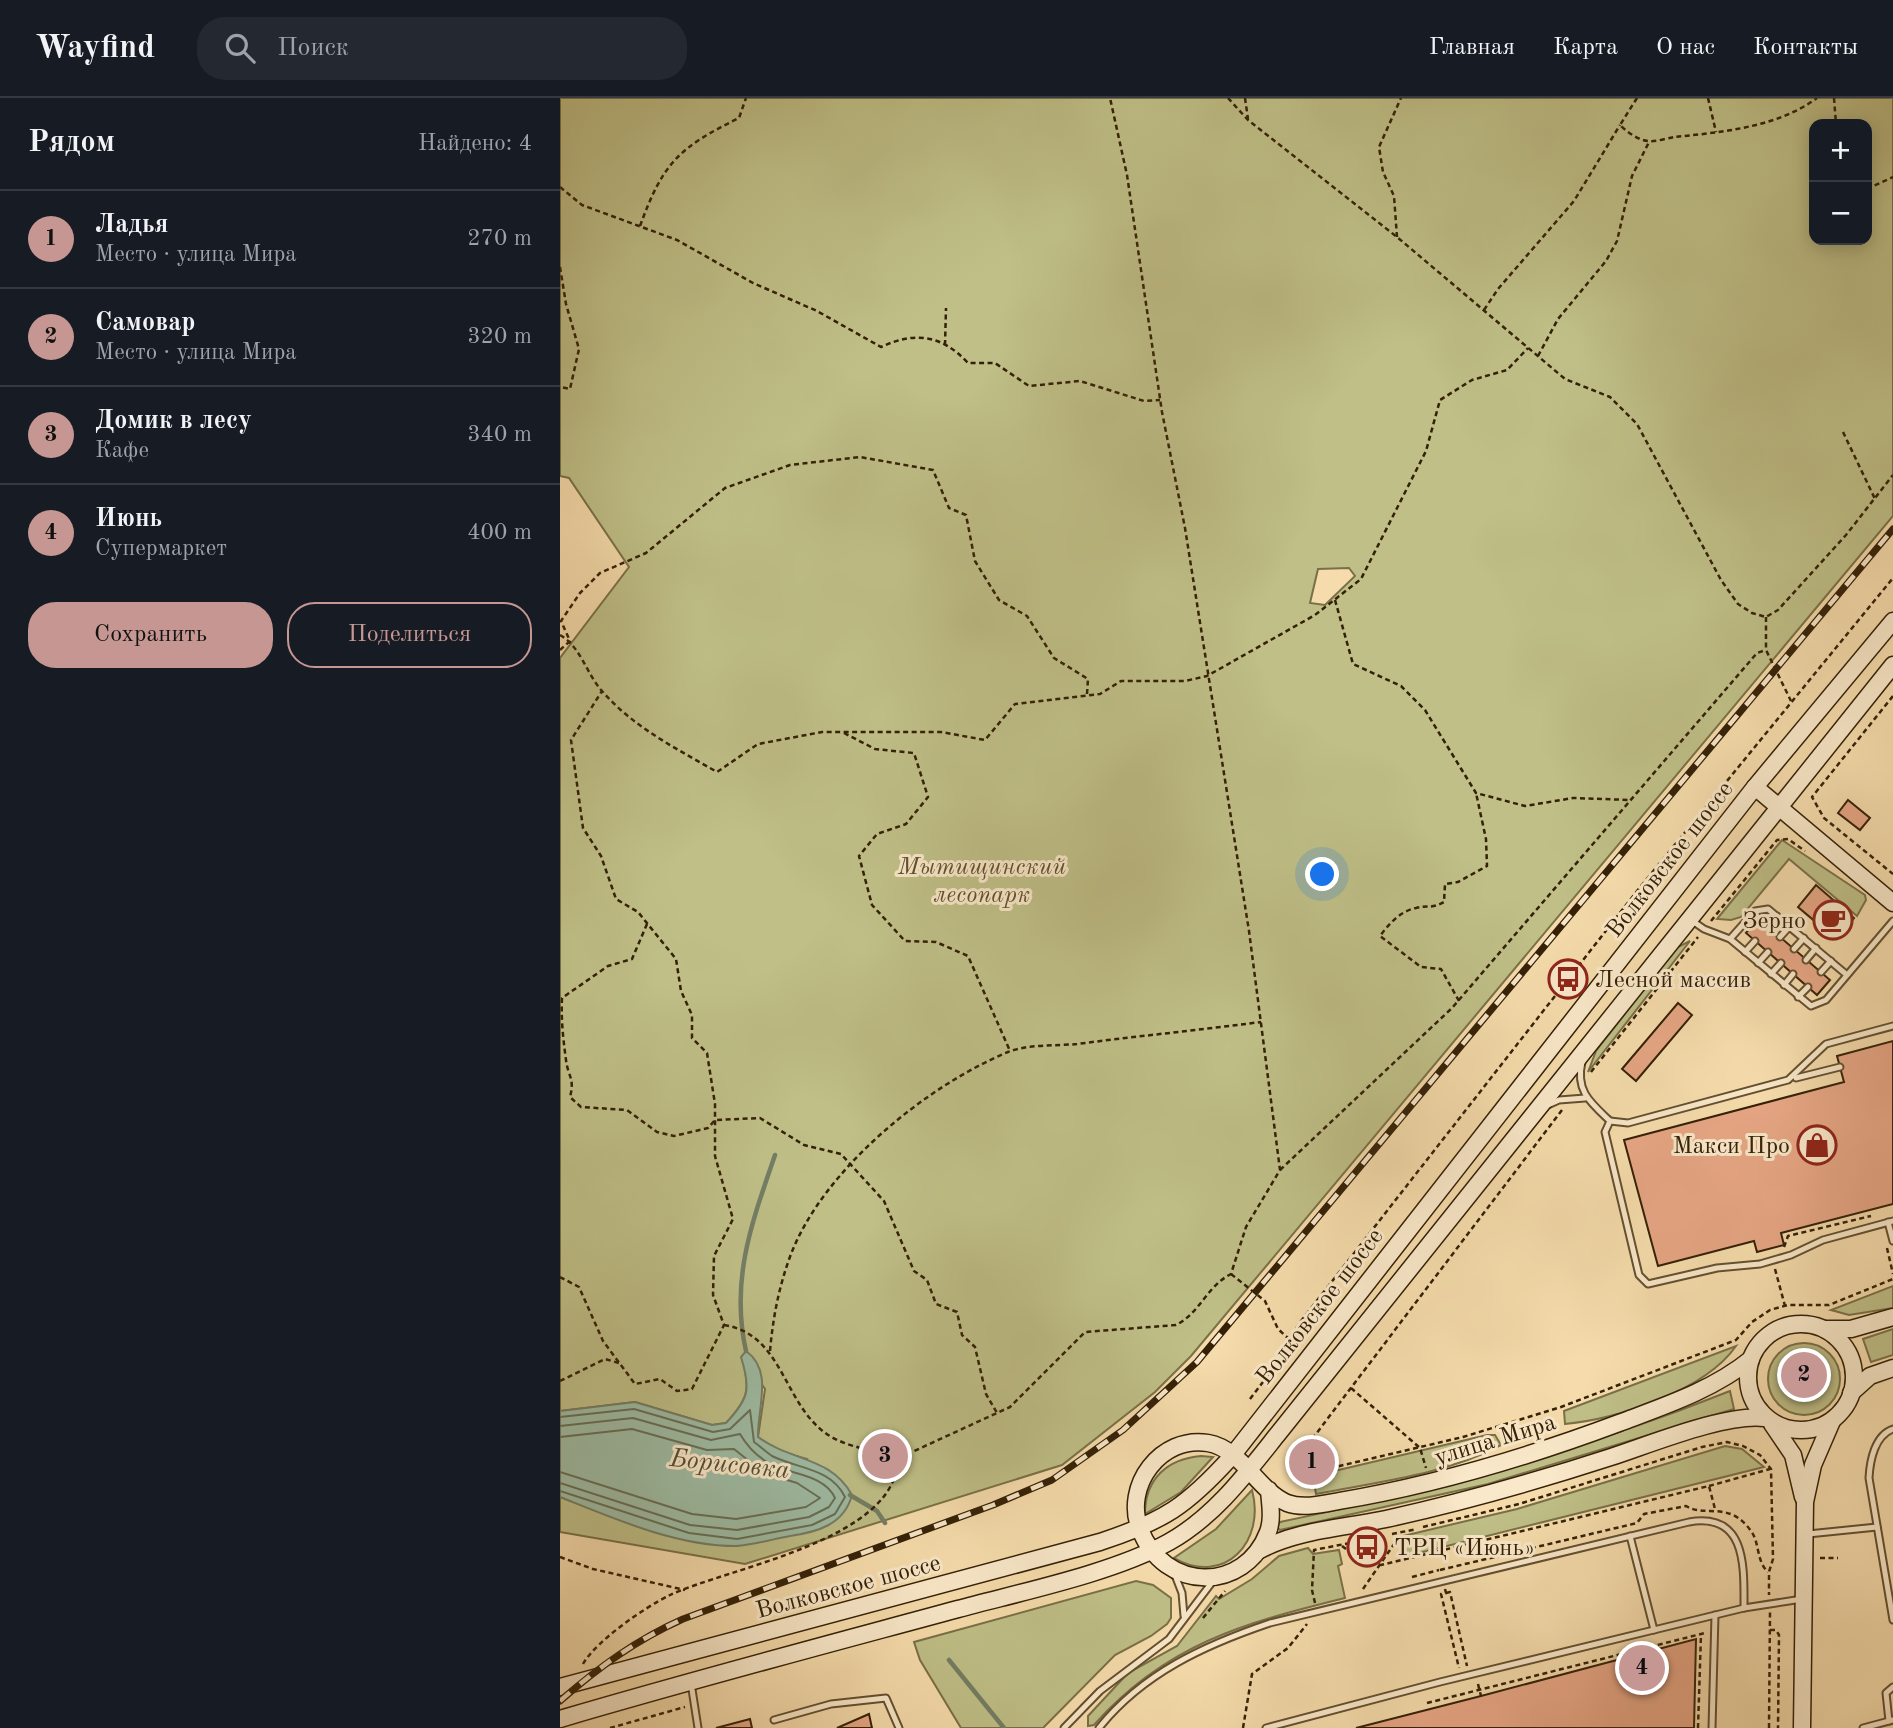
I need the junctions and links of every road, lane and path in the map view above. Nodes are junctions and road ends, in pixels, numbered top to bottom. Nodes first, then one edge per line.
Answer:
1 (746, 98) edge
2 (1110, 98) edge
3 (1228, 98) edge
4 (1245, 98) edge
5 (1401, 98) edge
6 (1637, 98) edge
7 (1708, 98) edge
8 (1817, 98) edge
9 (1834, 98) edge
10 (1836, 119) edge
11 (1248, 120) junction
12 (1620, 125) junction
13 (1716, 132) junction
14 (1649, 142) junction
15 (1893, 177) edge
16 (560, 187) edge
17 (1872, 187) edge
18 (640, 226) junction
19 (1397, 237) junction
20 (560, 267) edge
21 (946, 308) dead end
22 (1484, 310) junction
23 (945, 345) junction
24 (1528, 348) junction
25 (1538, 356) junction
26 (560, 387) edge
27 (1160, 400) junction
28 (1843, 432) dead end
29 (1893, 475) edge
30 (1875, 499) junction
31 (1893, 578) edge
32 (1335, 600) junction
33 (1766, 617) junction
34 (1893, 621) edge
35 (560, 635) edge
36 (570, 641) junction
37 (560, 650) edge
38 (1766, 650) junction
39 (1893, 665) edge
40 (1207, 676) junction
41 (602, 691) junction
42 (1087, 695) junction
43 (1893, 696) edge
44 (1790, 701) junction
45 (842, 732) junction
46 (1755, 787) junction
47 (1476, 793) junction
48 (1631, 800) junction
49 (1779, 807) junction
50 (1808, 853) dead end
51 (1893, 874) edge
52 (1893, 903) edge
53 (1777, 916) junction
54 (1688, 919) junction
55 (1893, 921) edge
56 (647, 924) junction
57 (1768, 926) dead end
58 (1790, 926) junction
59 (1704, 929) junction
60 (1780, 937) dead end
61 (1804, 938) junction
62 (1730, 939) junction
63 (1755, 941) dead end
64 (1816, 948) junction
65 (1794, 949) dead end
66 (1745, 952) junction
67 (1768, 952) dead end
68 (1806, 960) dead end
69 (1831, 961) junction
70 (1758, 963) junction
71 (1781, 963) dead end
72 (1821, 972) dead end
73 (1771, 974) junction
74 (1793, 974) dead end
75 (1847, 975) junction
76 (1784, 985) junction
77 (1808, 987) dead end
78 (560, 992) edge
79 (1798, 997) junction
80 (562, 998) junction
81 (1459, 1001) junction
82 (1262, 1022) junction
83 (1893, 1026) edge
84 (1585, 1048) junction
85 (1010, 1051) junction
86 (1840, 1067) dead end
87 (1788, 1080) junction
88 (1581, 1086) junction
89 (1572, 1097) junction
90 (1585, 1098) junction
91 (715, 1120) junction
92 (1526, 1120) junction
93 (1610, 1121) junction
94 (851, 1165) junction
95 (1280, 1170) junction
96 (1891, 1222) edge
97 (1893, 1241) edge
98 (1886, 1245) dead end
99 (1773, 1260) junction
100 (1231, 1274) junction
101 (1893, 1274) edge
102 (560, 1278) edge
103 (1893, 1279) edge
104 (1785, 1306) junction
105 (1893, 1317) edge
106 (724, 1325) junction
107 (1824, 1329) junction
108 (1289, 1339) junction
109 (769, 1352) junction
110 (1751, 1359) junction
111 (620, 1363) junction
112 (1893, 1368) edge
113 (560, 1381) edge
114 (1351, 1388) junction
115 (1851, 1394) junction
116 (1250, 1399) dead end
117 (997, 1413) junction
118 (1768, 1421) junction
119 (1832, 1421) junction
120 (1893, 1429) edge
121 (1420, 1448) junction
122 (897, 1456) junction
123 (1233, 1456) junction
124 (1426, 1468) dead end
125 (1771, 1469) junction
126 (1248, 1470) junction
127 (1307, 1475) junction
128 (1709, 1486) junction
129 (1269, 1490) junction
130 (1309, 1494) dead end
131 (1804, 1503) junction
132 (1715, 1509) dead end
133 (1437, 1524) dead end
134 (1877, 1527) junction
135 (1140, 1529) junction
136 (1804, 1534) junction
137 (1630, 1536) junction
138 (1340, 1545) junction
139 (1151, 1550) junction
140 (1256, 1553) junction
141 (560, 1557) edge
142 (1819, 1558) dead end
143 (1838, 1558) dead end
144 (1381, 1565) junction
145 (1174, 1572) junction
146 (1220, 1575) junction
147 (1412, 1577) dead end
148 (1443, 1581) junction
149 (685, 1590) junction
150 (1362, 1591) dead end
151 (1446, 1593) junction
152 (1802, 1599) junction
153 (1770, 1604) junction
154 (1744, 1608) junction
155 (1317, 1612) junction
156 (1714, 1615) junction
157 (1893, 1620) edge
158 (1182, 1623) junction
159 (1654, 1630) junction
160 (1714, 1630) junction
161 (1770, 1630) junction
162 (1701, 1634) junction
163 (1472, 1674) junction
164 (1461, 1677) junction
165 (691, 1682) junction
166 (567, 1685) edge
167 (1893, 1687) edge
168 (1479, 1689) junction
169 (1481, 1696) dead end
170 (1427, 1703) dead end
171 (694, 1704) junction
172 (560, 1718) edge
173 (774, 1720) dead end
174 (1891, 1721) edge
175 (1873, 1727) edge
176 (610, 1728) edge
177 (698, 1728) edge
178 (899, 1728) edge
179 (1064, 1728) edge
180 (1099, 1728) edge
181 (1243, 1728) edge
182 (1266, 1728) edge
183 (1698, 1728) edge
184 (1712, 1728) edge
185 (1769, 1728) edge
186 (1778, 1728) edge
187 (1802, 1728) edge
188 (1863, 1728) edge

1 - 18 path
2 - 27 path
3 - 11 path
4 - 11 path
5 - 19 path
6 - 12 path
7 - 13 path
8 - 13 path
9 - 10 path
11 - 19 path
12 - 14 path
12 - 22 path
13 - 14 path
14 - 25 path
15 - 17 path
16 - 18 path
18 - 23 path
19 - 22 path
20 - 26 path
21 - 23 path
22 - 24 path
23 - 27 path
24 - 25 path
24 - 32 path
25 - 33 path
27 - 40 path
28 - 30 path
29 - 30 path
30 - 33 path
31 - 44 path
32 - 40 path
32 - 47 path
33 - 38 path
34 - 46 main road, Волковское шоссе
35 - 36 path
36 - 37 path
36 - 41 path
36 - 42 path
38 - 44 path
38 - 48 path
39 - 49 main road, Волковское шоссе
40 - 42 path
40 - 82 path
41 - 45 path
41 - 56 path
42 - 45 path
43 - 51 path
44 - 108 path
45 - 85 path
46 - 49 main road
46 - 123 main road, Волковское шоссе
47 - 48 path
47 - 81 path
48 - 81 path
49 - 52 main road
49 - 54 main road, Волковское шоссе
50 - 59 path
53 - 57 lane
53 - 58 lane
53 - 62 lane
54 - 59 lane
54 - 84 main road, Волковское шоссе
55 - 75 lane
56 - 80 path
56 - 91 path
58 - 60 lane
58 - 61 lane
59 - 62 lane
59 - 88 path
61 - 64 lane
61 - 65 lane
62 - 66 lane
63 - 66 lane
64 - 68 lane
64 - 69 lane
66 - 70 lane
67 - 70 lane
69 - 72 lane
69 - 75 lane
70 - 73 lane
71 - 73 lane
73 - 76 lane
74 - 76 lane
75 - 79 lane
76 - 79 lane
77 - 79 lane
78 - 80 path
80 - 91 path
81 - 95 path
82 - 85 path
82 - 95 path
83 - 87 lane
84 - 88 lane
84 - 92 main road, Волковское шоссе
85 - 94 path
86 - 87 lane
87 - 93 lane
88 - 90 lane
89 - 90 lane
89 - 92 lane
89 - 114 path
90 - 93 lane
91 - 94 path
91 - 106 path
92 - 126 main road, Волковское шоссе
93 - 99 lane
94 - 109 path
94 - 117 path
95 - 100 path
96 - 97 lane
96 - 99 lane
98 - 101 path
99 - 104 path
100 - 108 path
100 - 117 path
102 - 111 path
103 - 104 path
104 - 121 path
105 - 107 main road
106 - 109 path
106 - 111 path
107 - 110 main road
107 - 115 main road
108 - 116 path
109 - 122 path
110 - 118 main road
110 - 129 main road, улица Мира
111 - 113 path
112 - 115 main road
114 - 121 path
114 - 127 path
115 - 119 main road
117 - 122 path
118 - 119 main road
118 - 131 main road
118 - 140 main road, улица Мира
119 - 131 main road
120 - 134 lane
121 - 124 path
121 - 127 path
122 - 149 path
123 - 126 main road, улица Мира
123 - 135 main road, Волковское шоссе
123 - 135 main road
125 - 128 path
125 - 133 path
125 - 153 path
126 - 129 main road, улица Мира
126 - 139 main road, Волковское шоссе
127 - 130 path
128 - 132 path
128 - 144 path
129 - 140 main road
131 - 136 main road
134 - 136 lane
134 - 157 lane
135 - 139 main road
135 - 166 main road, Волковское шоссе
136 - 152 main road
137 - 148 lane
137 - 154 lane
137 - 159 lane
138 - 144 path
138 - 144 path
138 - 155 path
139 - 145 main road
139 - 165 main road, Волковское шоссе
140 - 146 main road, улица Мира
141 - 149 path
142 - 143 path
144 - 150 path
145 - 146 main road
145 - 158 lane
146 - 158 lane
147 - 148 path
148 - 151 path
148 - 155 lane
149 - 166 path
151 - 163 path
151 - 164 path
152 - 153 lane
152 - 187 main road
153 - 154 lane
153 - 161 path
154 - 156 lane
155 - 180 lane
155 - 181 path
156 - 159 lane
156 - 160 lane
158 - 179 lane
159 - 163 lane
160 - 162 path
160 - 184 lane
161 - 185 path
161 - 186 path
162 - 168 path
162 - 183 path
163 - 164 lane
163 - 168 path
164 - 182 lane
165 - 171 lane
165 - 172 main road, Волковское шоссе
167 - 174 lane
168 - 169 path
168 - 170 path
171 - 176 path
171 - 177 lane
173 - 178 lane
174 - 175 lane
175 - 188 lane

